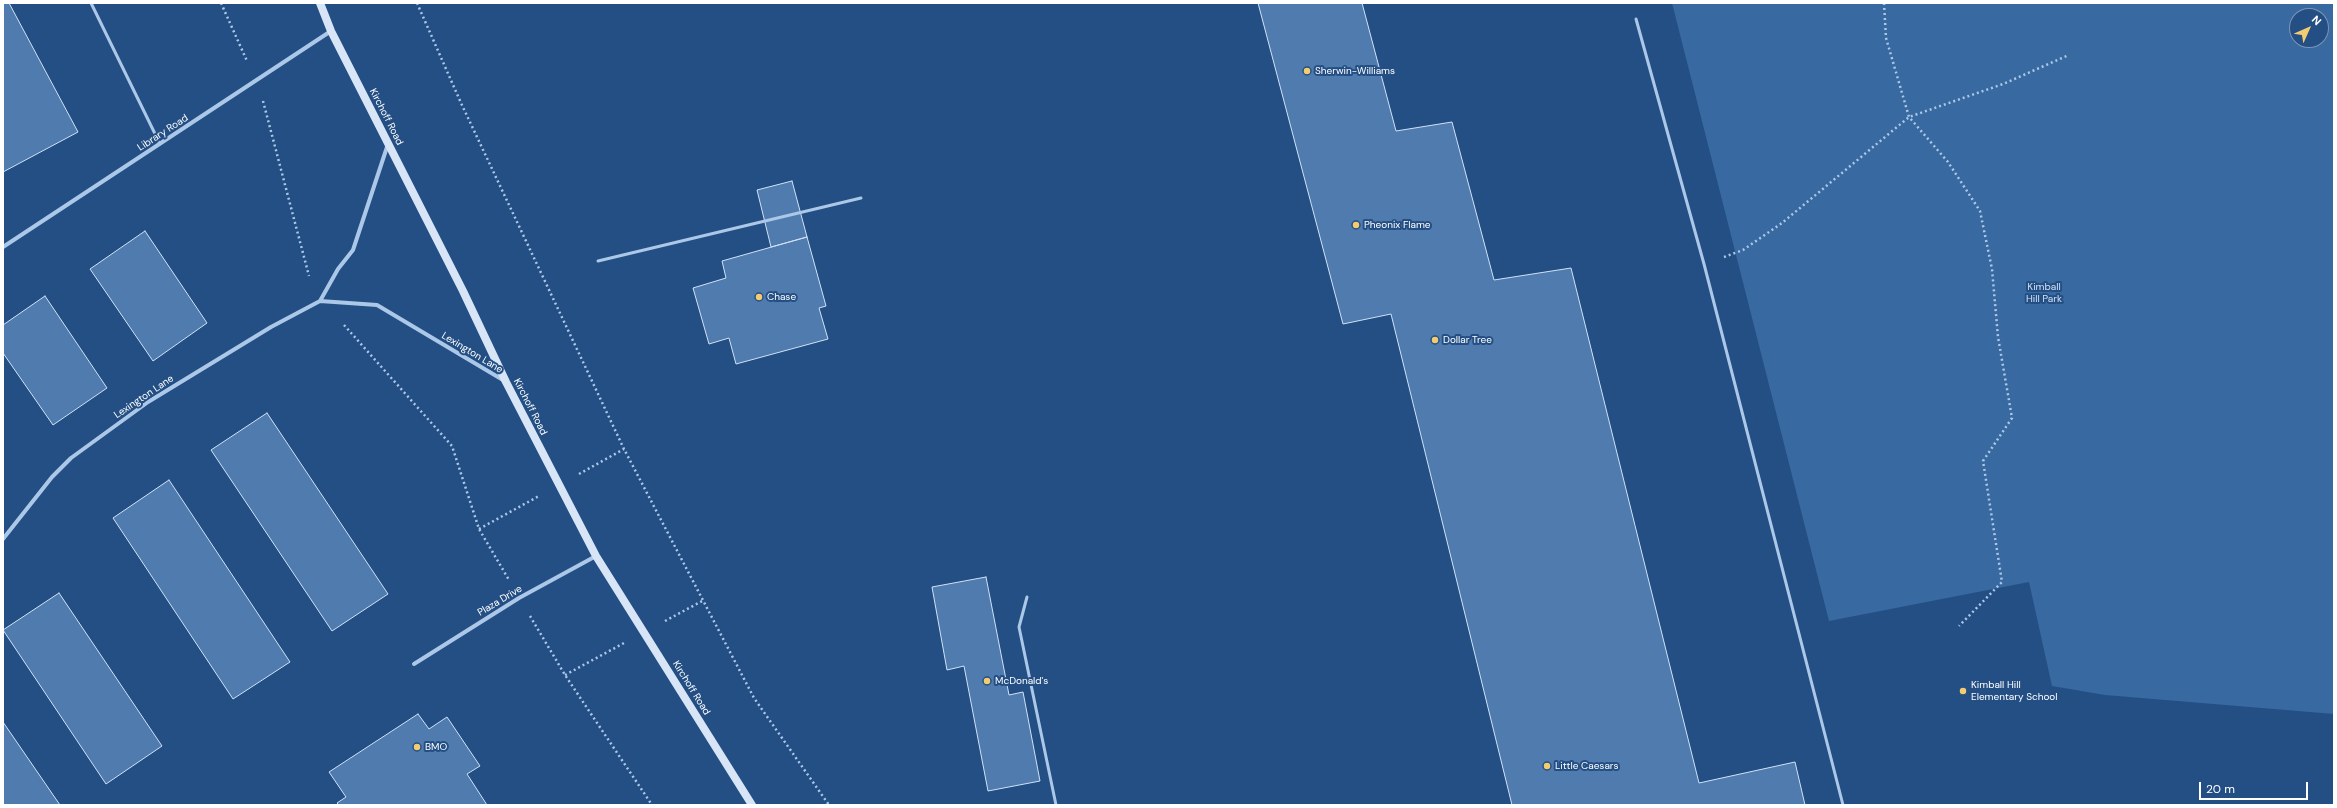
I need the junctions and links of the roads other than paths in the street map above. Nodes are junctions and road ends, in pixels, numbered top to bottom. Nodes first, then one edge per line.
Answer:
1 (91, 3) edge
2 (320, 3) edge
3 (1636, 19) dead end
4 (331, 31) junction
5 (388, 143) junction
6 (160, 144) junction
7 (861, 198) dead end
8 (3, 247) edge
9 (598, 261) dead end
10 (320, 301) junction
11 (506, 382) junction
12 (3, 539) edge
13 (596, 556) junction
14 (1027, 597) dead end
15 (414, 664) dead end
16 (752, 805) edge
17 (1056, 805) edge
18 (1843, 805) edge

1 - 6 lane
2 - 4 main road, Kirchoff Road
3 - 18 lane
4 - 5 main road, Kirchoff Road
4 - 6 street, Library Road
5 - 10 street
5 - 11 main road, Kirchoff Road
6 - 8 street, Library Road
7 - 9 lane
10 - 11 street, Lexington Lane
10 - 12 street, Lexington Lane
11 - 13 main road, Kirchoff Road
13 - 15 street, Plaza Drive
13 - 16 main road, Kirchoff Road
14 - 17 lane

